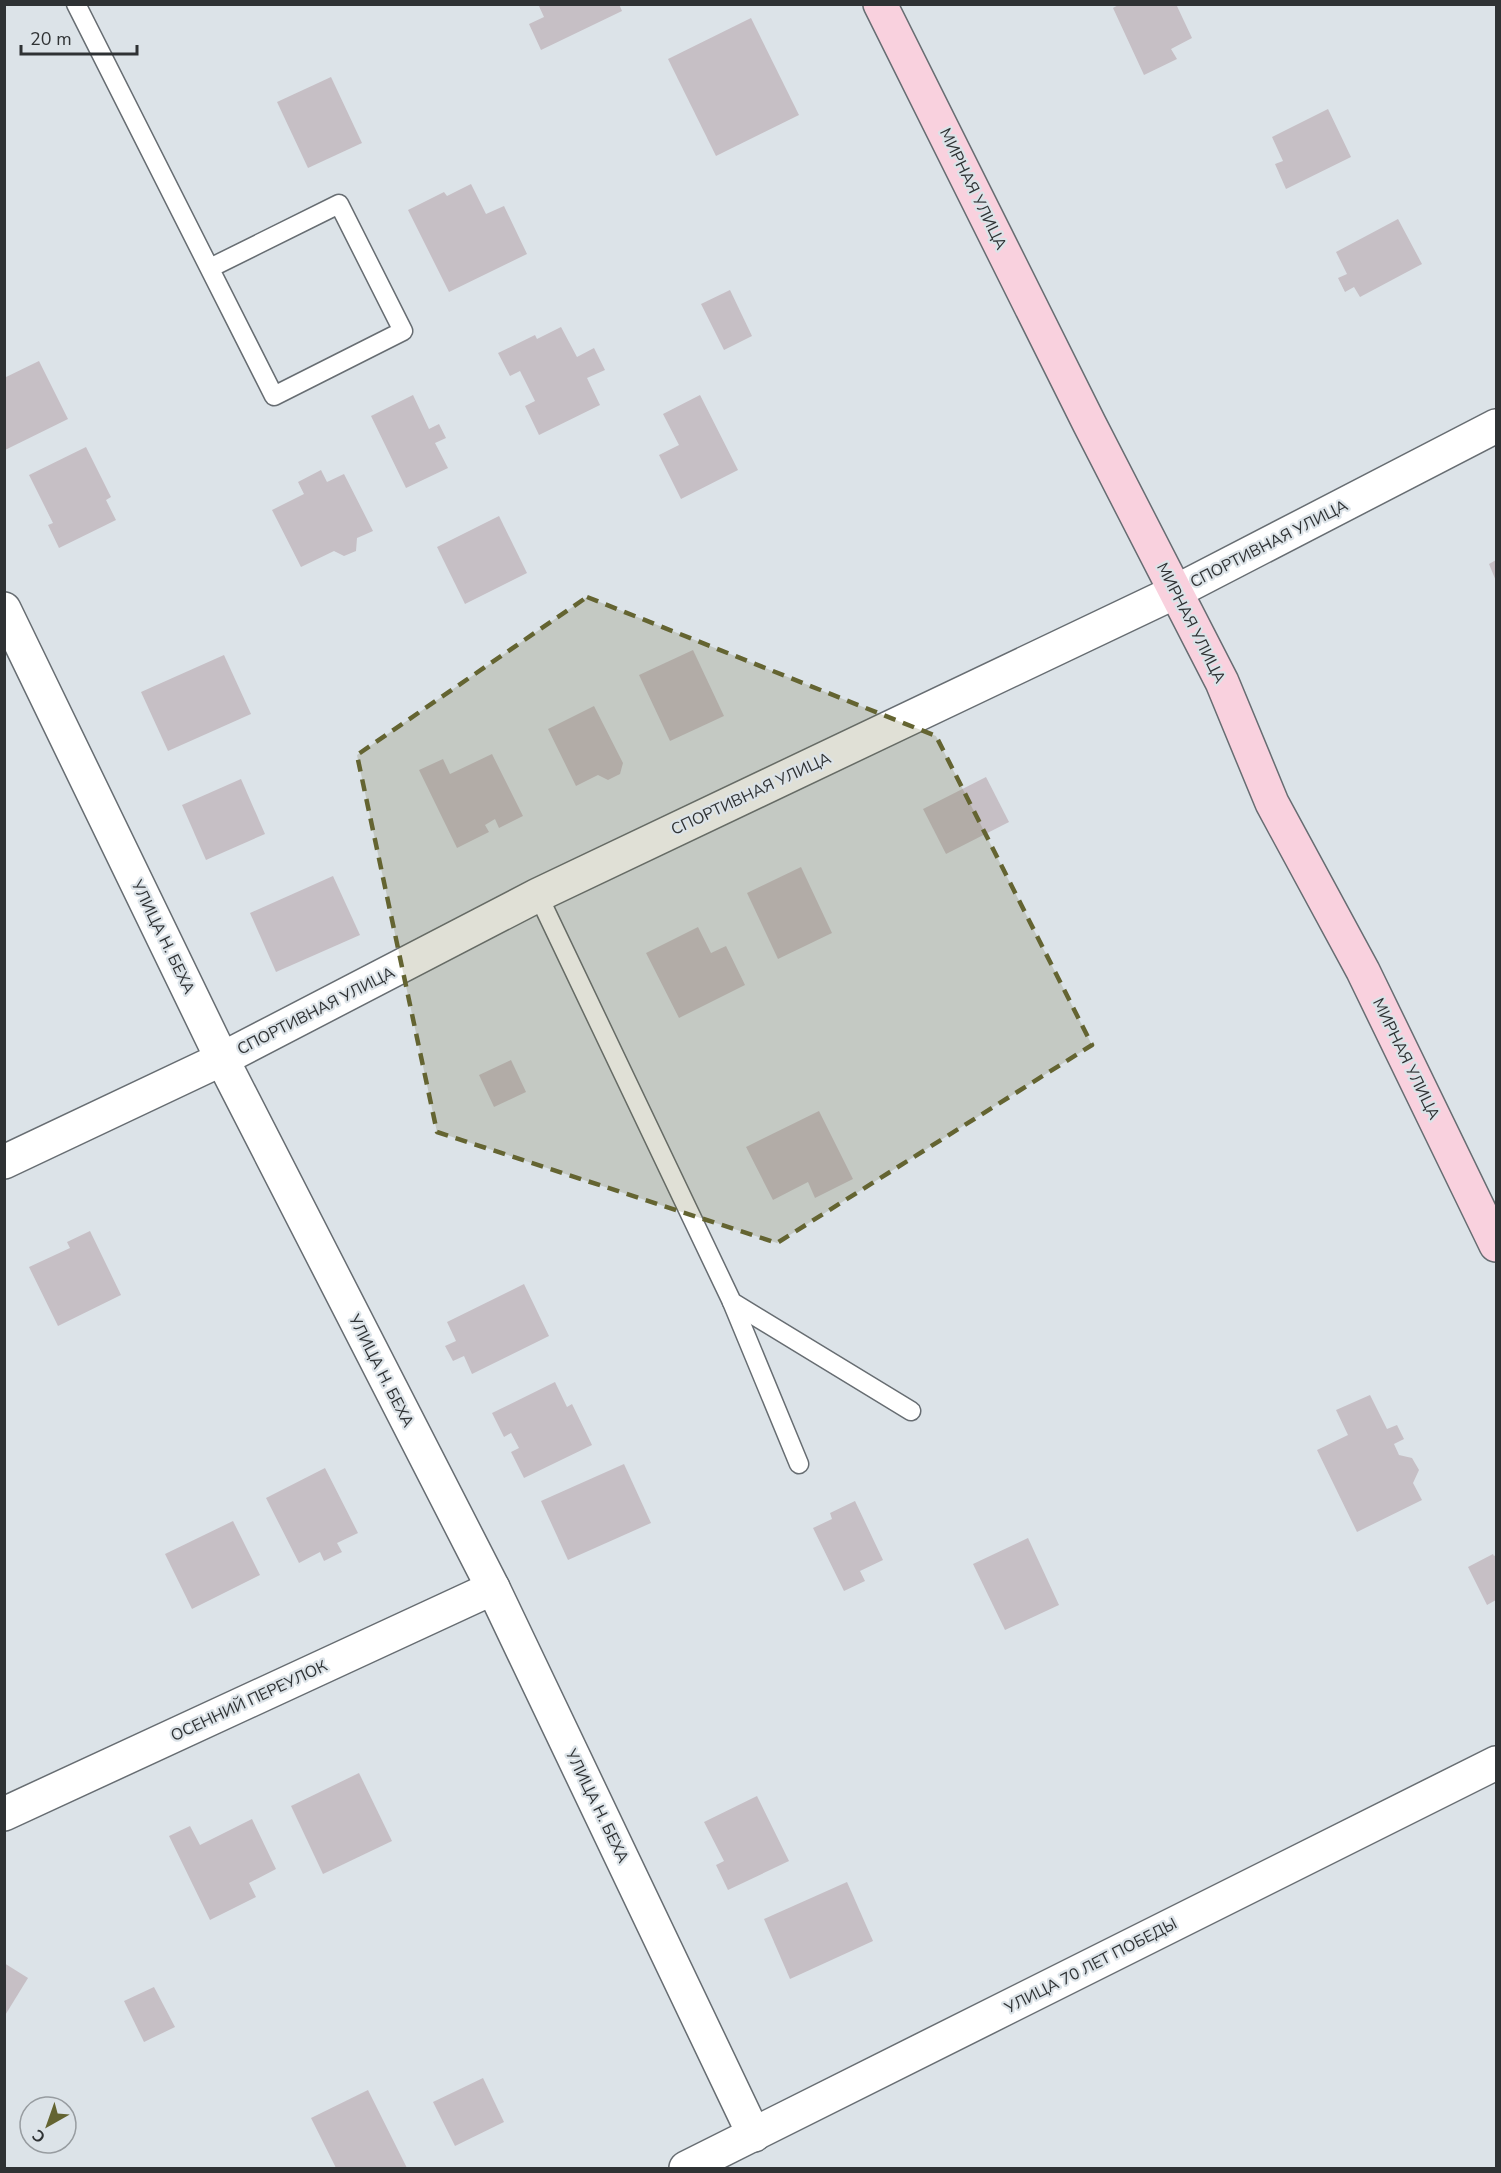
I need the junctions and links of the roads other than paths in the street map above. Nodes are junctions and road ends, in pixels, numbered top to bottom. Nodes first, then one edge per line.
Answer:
1 (76, 4) edge
2 (880, 4) edge
3 (210, 268) junction
4 (1497, 426) edge
5 (1175, 592) junction
6 (4, 609) edge
7 (538, 896) junction
8 (222, 1059) junction
9 (4, 1162) edge
10 (1497, 1245) edge
11 (732, 1302) junction
12 (911, 1411) dead end
13 (799, 1464) dead end
14 (493, 1588) junction
15 (1497, 1763) edge
16 (4, 1814) edge
17 (754, 2134) junction
18 (686, 2169) edge

1 - 3 lane
2 - 5 street, МИРНАЯ УЛИЦА
3 - 3 lane
4 - 5 street, СПОРТИВНАЯ УЛИЦА
5 - 7 street, СПОРТИВНАЯ УЛИЦА
5 - 10 street, МИРНАЯ УЛИЦА
6 - 8 street, УЛИЦА Н. БЕХА
7 - 8 street, СПОРТИВНАЯ УЛИЦА
7 - 11 lane
8 - 9 street, СПОРТИВНАЯ УЛИЦА
8 - 14 street, УЛИЦА Н. БЕХА
11 - 12 lane
11 - 13 lane
14 - 16 street, ОСЕННИЙ ПЕРЕУЛОК
14 - 17 street, УЛИЦА Н. БЕХА
15 - 17 street, УЛИЦА 70 ЛЕТ ПОБЕДЫ
17 - 18 street, УЛИЦА 70 ЛЕТ ПОБЕДЫ

